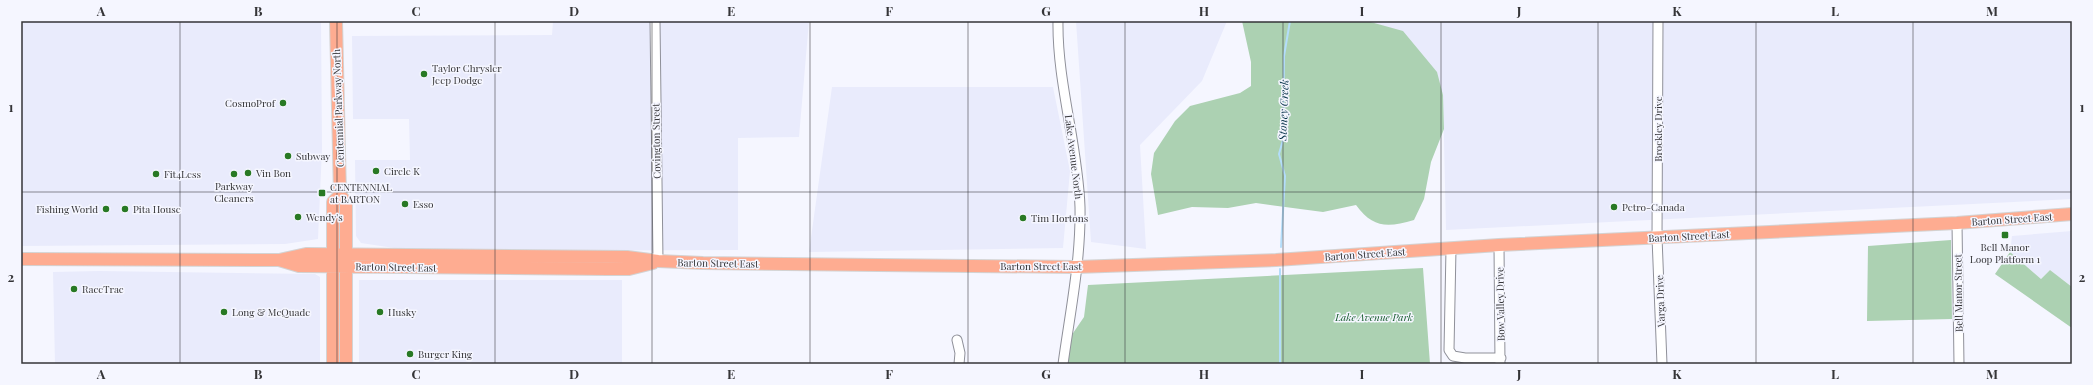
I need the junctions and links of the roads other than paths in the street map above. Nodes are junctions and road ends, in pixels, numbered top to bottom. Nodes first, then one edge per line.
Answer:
1 (336, 21) edge
2 (655, 21) edge
3 (1058, 21) edge
4 (1658, 21) edge
5 (340, 195) junction
6 (2072, 214) edge
7 (1957, 223) junction
8 (1657, 237) junction
9 (1499, 245) junction
10 (1451, 248) junction
11 (334, 254) junction
12 (346, 254) junction
13 (448, 255) junction
14 (21, 259) edge
15 (279, 260) junction
16 (658, 261) junction
17 (334, 266) junction
18 (346, 266) junction
19 (1076, 266) junction
20 (448, 268) junction
21 (957, 340) dead end
22 (1500, 361) edge
23 (333, 364) edge
24 (346, 364) edge
25 (958, 364) edge
26 (1063, 364) edge
27 (1662, 364) edge
28 (1959, 364) edge

1 - 5 main road, Centennial Parkway North
2 - 16 street, Covington Street
3 - 19 street, Lake Avenue North
4 - 8 street, Brockley Drive
5 - 11 main road, Centennial Parkway North
5 - 12 main road, Centennial Parkway North
6 - 7 main road, Barton Street East
7 - 8 main road, Barton Street East
7 - 28 street, Bell Manor Street
8 - 9 main road, Barton Street East
8 - 27 street, Varga Drive
9 - 10 main road, Barton Street East
9 - 22 street, Bow Valley Drive
10 - 19 main road, Barton Street East
10 - 22 street
11 - 12 main road, Barton Street East
11 - 15 main road, Barton Street East
11 - 17 main road, Centennial Parkway North
12 - 13 main road, Barton Street East
12 - 18 main road, Centennial Parkway North
13 - 16 main road, Barton Street East
13 - 20 main road
14 - 15 main road, Barton Street East
15 - 17 main road, Barton Street East
16 - 19 main road, Barton Street East
16 - 20 main road, Barton Street East
17 - 18 main road, Barton Street East
17 - 23 main road, Centennial Parkway North
18 - 20 main road, Barton Street East
18 - 24 main road, Centennial Parkway North
19 - 26 street, Lake Avenue North
21 - 25 street

